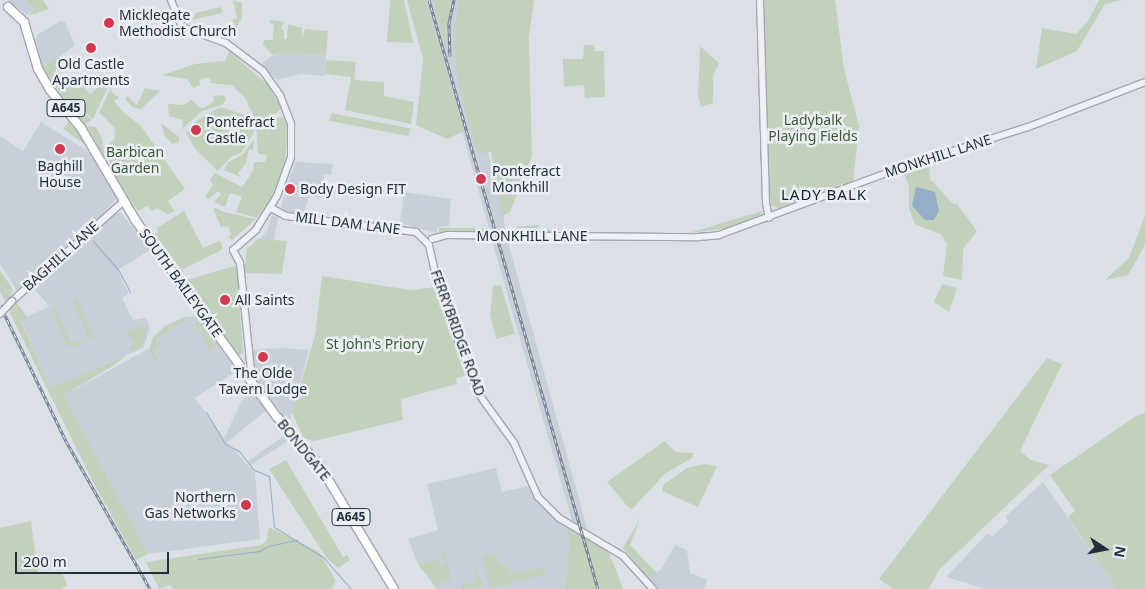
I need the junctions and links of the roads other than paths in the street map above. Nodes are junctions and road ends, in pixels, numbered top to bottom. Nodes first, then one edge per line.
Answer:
1 (171, 0) edge
2 (760, 0) edge
3 (5, 3) edge
4 (30, 40) junction
5 (1145, 82) edge
6 (124, 201) junction
7 (271, 208) junction
8 (769, 218) junction
9 (428, 241) junction
10 (0, 314) edge
11 (248, 353) junction
12 (240, 365) junction
13 (252, 382) junction
14 (394, 589) edge
15 (653, 589) edge

1 - 7 street
2 - 8 street
3 - 4 highway, A645
3 - 4 highway, A645
4 - 6 highway, A645
5 - 8 street, MONKHILL LANE
6 - 10 street, BAGHILL LANE, bridge
6 - 12 highway, SOUTH BAILEYGATE / A645
7 - 9 street, MILL DAM LANE
7 - 11 street
8 - 9 street, MONKHILL LANE
9 - 15 street, FERRYBRIDGE ROAD
11 - 12 street
11 - 13 street
12 - 13 highway, BONDGATE / A645
13 - 14 highway, BONDGATE / A645

